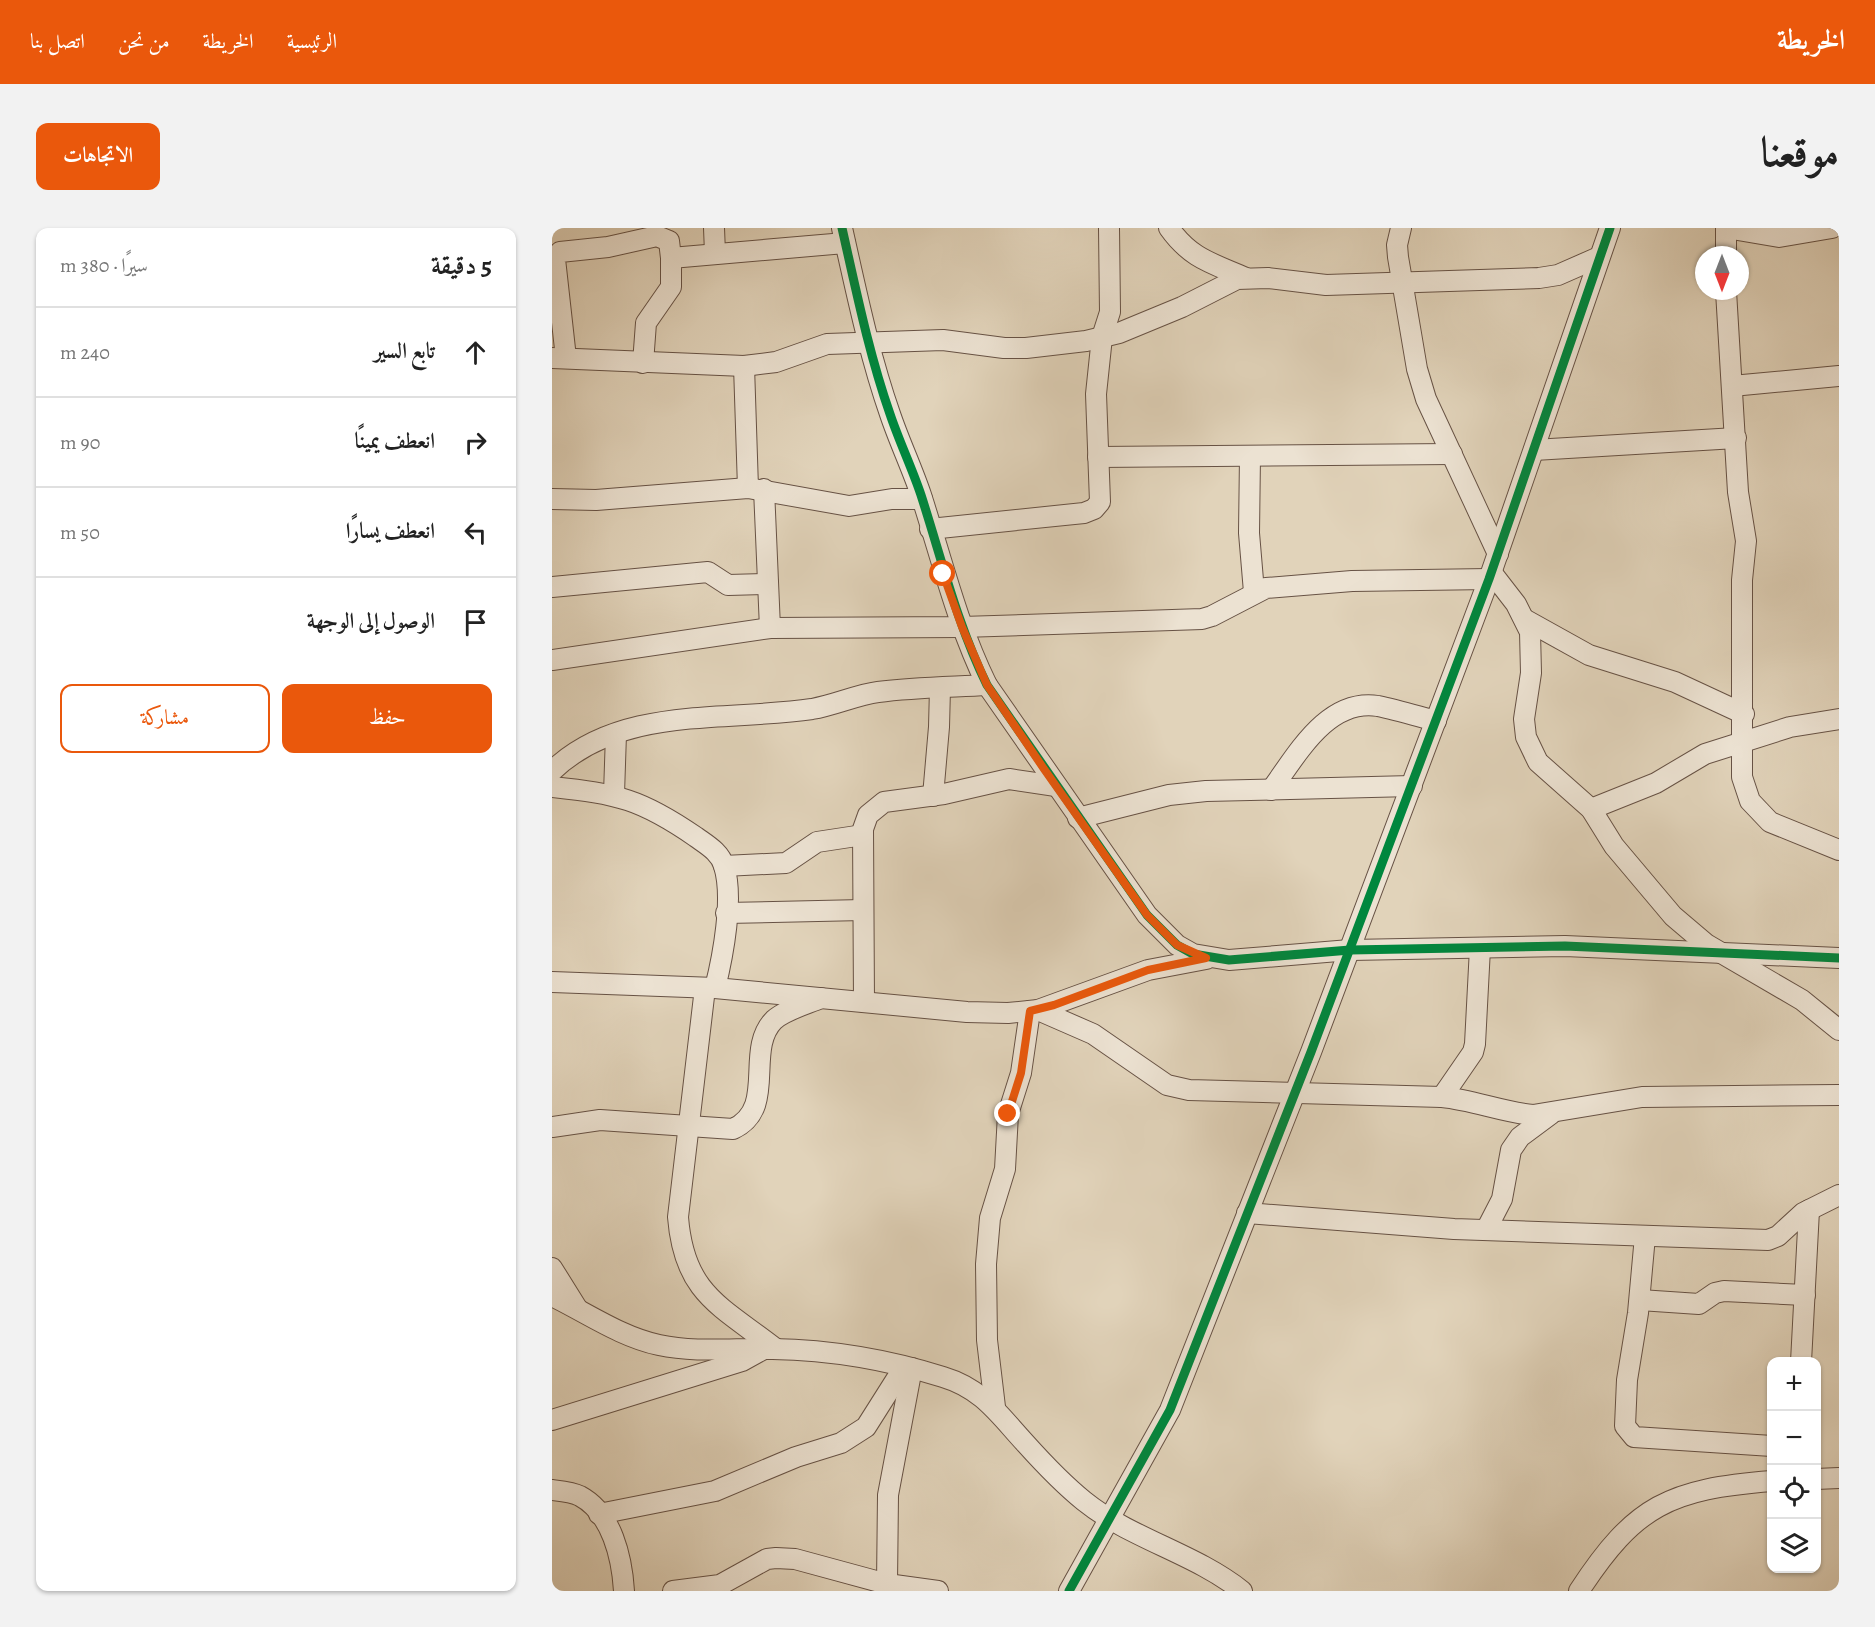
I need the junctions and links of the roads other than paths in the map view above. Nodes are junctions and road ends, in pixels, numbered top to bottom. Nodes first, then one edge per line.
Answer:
1 (714, 228) edge
2 (1109, 228) edge
3 (1169, 228) edge
4 (1401, 228) edge
5 (1610, 228) edge
6 (1726, 228) edge
7 (1832, 228) edge
8 (844, 236) edge
9 (1726, 246) edge
10 (715, 253) junction
11 (1599, 257) junction
12 (671, 258) junction
13 (1246, 278) junction
14 (1404, 283) junction
15 (1727, 300) edge
16 (1102, 338) junction
17 (868, 341) junction
18 (559, 358) edge
19 (643, 363) junction
20 (744, 366) junction
21 (1839, 376) edge
22 (1732, 386) junction
23 (1736, 438) junction
24 (1534, 450) junction
25 (1452, 454) junction
26 (1250, 456) junction
27 (1098, 458) junction
28 (756, 489) junction
29 (922, 498) junction
30 (552, 499) edge
31 (930, 529) junction
32 (1498, 554) junction
33 (1491, 576) junction
34 (768, 584) junction
35 (552, 587) edge
36 (1254, 592) junction
37 (1526, 620) junction
38 (962, 627) junction
39 (770, 628) junction
40 (552, 660) edge
41 (987, 685) junction
42 (940, 688) junction
43 (1744, 714) junction
44 (1839, 719) edge
45 (1436, 721) junction
46 (616, 734) junction
47 (1744, 740) junction
48 (552, 771) edge
49 (1056, 786) junction
50 (1412, 786) junction
51 (552, 787) edge
52 (1271, 790) junction
53 (614, 794) junction
54 (933, 796) junction
55 (1591, 809) junction
56 (1078, 818) junction
57 (863, 835) junction
58 (1839, 850) edge
59 (724, 866) junction
60 (863, 910) junction
61 (726, 913) junction
62 (1480, 948) junction
63 (1350, 950) junction
64 (1722, 954) junction
65 (1206, 958) junction
66 (1839, 958) edge
67 (558, 984) edge
68 (710, 988) junction
69 (823, 997) junction
70 (864, 1002) junction
71 (1034, 1010) junction
72 (1839, 1030) edge
73 (1294, 1093) junction
74 (1839, 1095) edge
75 (1442, 1097) junction
76 (1551, 1114) junction
77 (552, 1127) edge
78 (689, 1128) junction
79 (1839, 1195) edge
80 (1809, 1210) junction
81 (1247, 1214) junction
82 (1486, 1230) junction
83 (1645, 1236) junction
84 (552, 1268) edge
85 (1805, 1295) junction
86 (552, 1296) edge
87 (1640, 1300) junction
88 (577, 1308) junction
89 (770, 1349) junction
90 (1801, 1357) edge
91 (908, 1367) junction
92 (995, 1407) junction
93 (552, 1420) edge
94 (1767, 1446) edge
95 (1839, 1478) edge
96 (1821, 1479) edge
97 (1767, 1481) edge
98 (552, 1490) edge
99 (599, 1514) junction
100 (1109, 1518) junction
101 (877, 1585) edge
102 (624, 1591) edge
103 (673, 1591) edge
104 (938, 1591) edge
105 (1069, 1591) edge
106 (1242, 1591) edge
107 (1579, 1591) edge

1 - 10 street
2 - 16 street
3 - 13 street
4 - 14 street
5 - 11 street
6 - 7 street
6 - 9 street
8 - 10 street
8 - 17 street
10 - 12 street
11 - 14 street
11 - 24 street
12 - 18 street
12 - 19 street
13 - 14 street
13 - 16 street
14 - 25 street
15 - 22 street
16 - 17 street
16 - 27 street
17 - 20 street
17 - 29 street
18 - 19 street
19 - 20 street
20 - 28 street
21 - 22 street
22 - 23 street
23 - 24 street
23 - 43 street
24 - 32 street
25 - 26 street
25 - 32 street
26 - 27 street
26 - 36 street
27 - 31 street
28 - 29 street
28 - 30 street
28 - 34 street
29 - 31 street
31 - 38 street
32 - 33 street
33 - 36 street
33 - 37 street
33 - 45 street
34 - 35 street
34 - 39 street
36 - 38 street
37 - 43 street
37 - 55 street
38 - 39 street
38 - 41 street
39 - 40 street
41 - 42 street
41 - 49 street
42 - 46 street
42 - 54 street
43 - 47 street
44 - 47 street
45 - 50 street
45 - 52 street
46 - 48 street
46 - 53 street
47 - 55 street
47 - 58 street
49 - 54 street
49 - 56 street
50 - 52 street
50 - 63 street
51 - 53 street
52 - 56 street
53 - 59 street
54 - 57 street
55 - 64 street
56 - 65 street
57 - 59 street
57 - 60 street
59 - 61 street
60 - 61 street
60 - 70 street
61 - 68 street
62 - 63 street
62 - 64 street
62 - 75 street
63 - 65 street
63 - 73 street
64 - 66 street
64 - 72 street
65 - 71 street
67 - 68 street
68 - 69 street
68 - 78 street
69 - 70 street
69 - 78 street
70 - 71 street
71 - 73 street
71 - 92 street
73 - 75 street
73 - 81 street
74 - 76 street
75 - 76 street
76 - 82 street
77 - 78 street
78 - 89 street
79 - 80 street
80 - 83 street
80 - 85 street
81 - 82 street
81 - 100 street
82 - 83 street
83 - 87 street
84 - 88 street
85 - 87 street
85 - 90 street
86 - 88 street
87 - 94 street
88 - 89 street
89 - 91 street
89 - 93 street
91 - 92 street
91 - 99 street
91 - 101 street
92 - 100 street
95 - 96 street
97 - 107 street
98 - 99 street
99 - 102 street
100 - 105 street
100 - 106 street
101 - 103 street
101 - 104 street

